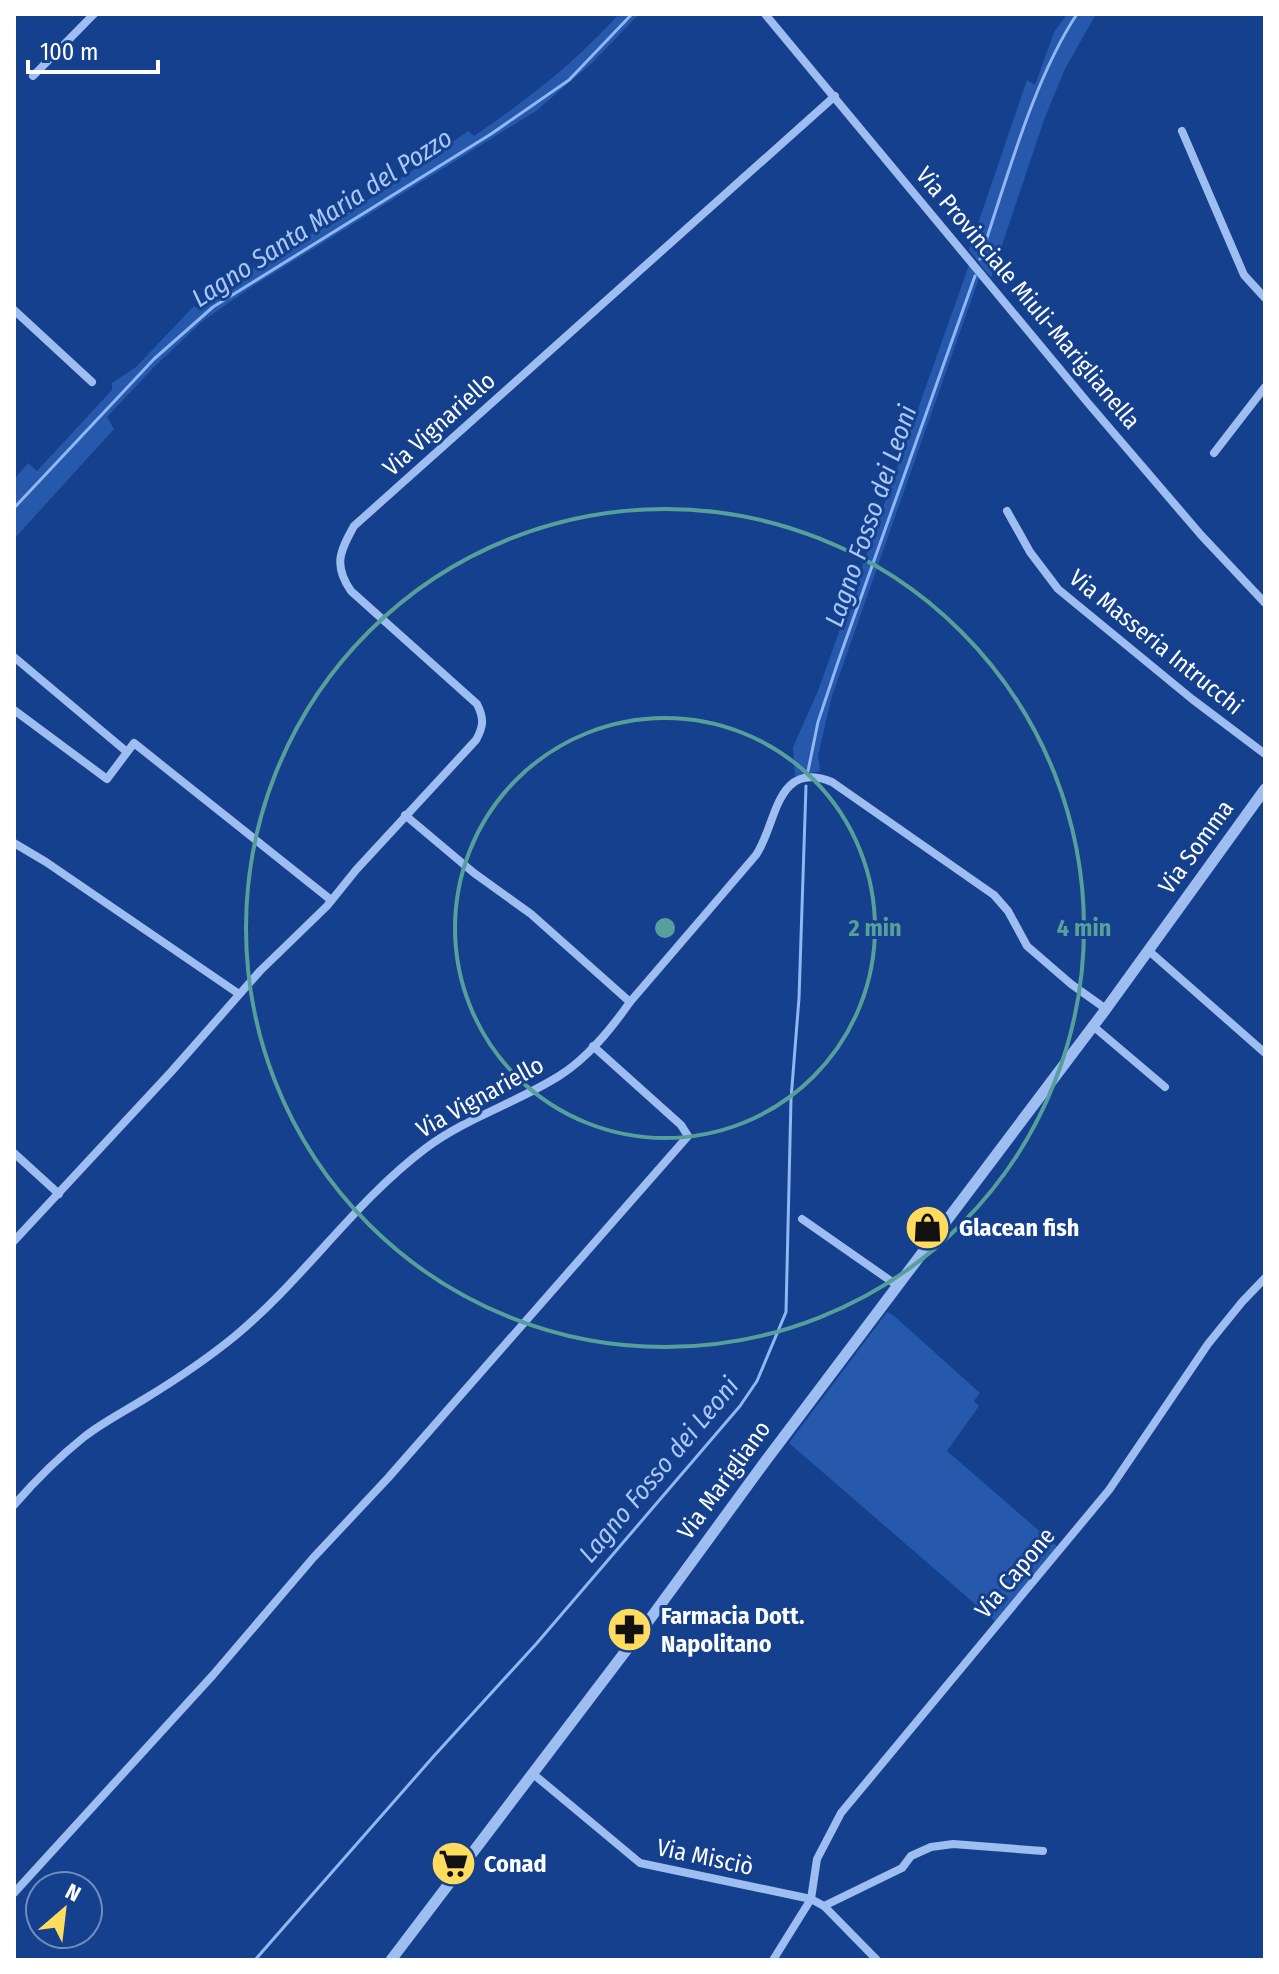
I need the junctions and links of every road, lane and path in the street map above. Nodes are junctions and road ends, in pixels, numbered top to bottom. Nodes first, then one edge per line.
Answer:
1 (94, 14) edge
2 (765, 14) edge
3 (33, 76) dead end
4 (835, 96) junction
5 (1182, 131) dead end
6 (1265, 298) edge
7 (14, 310) edge
8 (92, 382) dead end
9 (1265, 387) edge
10 (1214, 453) dead end
11 (1007, 511) dead end
12 (1265, 603) edge
13 (14, 657) edge
14 (14, 710) edge
15 (127, 752) junction
16 (1265, 754) edge
17 (1265, 789) edge
18 (405, 815) junction
19 (14, 843) edge
20 (331, 900) junction
21 (1149, 951) junction
22 (239, 994) junction
23 (630, 1002) junction
24 (1106, 1009) junction
25 (1093, 1026) junction
26 (593, 1046) junction
27 (1265, 1053) edge
28 (1165, 1087) dead end
29 (14, 1153) edge
30 (59, 1194) junction
31 (802, 1219) dead end
32 (14, 1241) edge
33 (1265, 1278) edge
34 (898, 1286) junction
35 (14, 1505) edge
36 (532, 1773) junction
37 (1043, 1851) dead end
38 (14, 1893) edge
39 (811, 1899) junction
40 (824, 1906) junction
41 (391, 1960) edge
42 (773, 1960) edge
43 (877, 1960) edge

1 - 3 street
2 - 4 street, Via Provinciale Miuli-Mariglianella
4 - 12 street, Via Provinciale Miuli-Mariglianella
4 - 18 street, Via Vignariello
5 - 6 street
7 - 8 street
9 - 10 street
11 - 16 street, Via Masseria Intrucchi
13 - 15 street
14 - 15 street
15 - 20 street
17 - 21 street, Via Somma
18 - 20 street, Via Vignariello
18 - 23 street
19 - 22 street
20 - 22 street, Via Vignariello
21 - 24 street, Via Somma
21 - 27 street
22 - 30 street, Via Vignariello
23 - 24 street, Via Vignariello
23 - 26 street, Via Vignariello
24 - 25 street, Via Marigliano
25 - 28 street
25 - 34 street, Via Marigliano
26 - 35 street, Via Vignariello
26 - 38 street
29 - 30 street
30 - 32 street, Via Vignariello
31 - 34 street
33 - 39 street, Via Capone
34 - 36 street, Via Marigliano
36 - 39 street, Via Misciò
36 - 41 street, Via Marigliano
37 - 40 street
39 - 40 street, Via Misciò
39 - 42 street
40 - 43 street, Via Misciò

